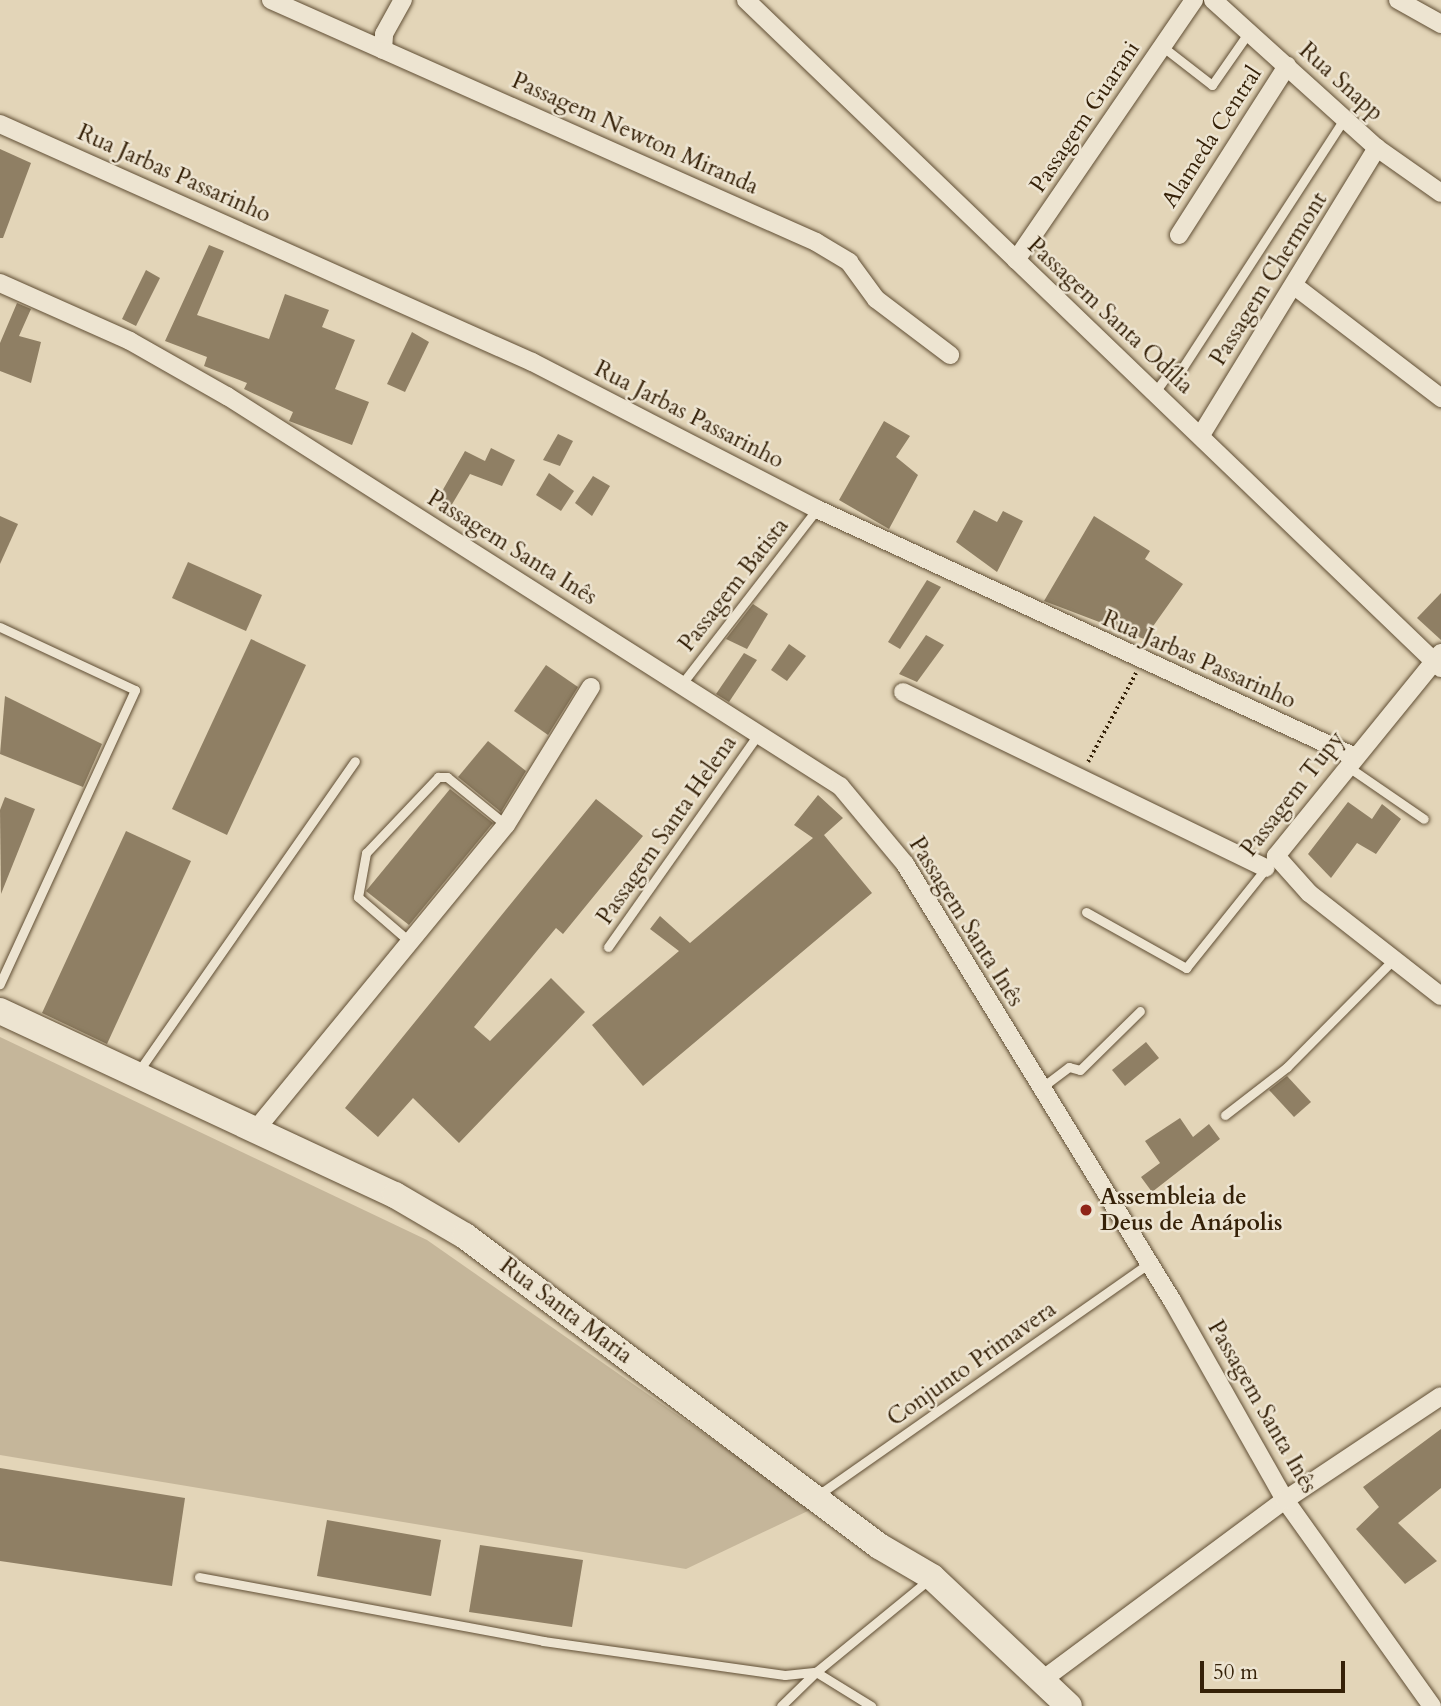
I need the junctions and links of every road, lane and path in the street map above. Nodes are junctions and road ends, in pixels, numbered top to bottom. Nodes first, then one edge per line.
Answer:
1 (271, 0) edge
2 (403, 0) edge
3 (746, 0) edge
4 (1194, 0) edge
5 (1213, 0) edge
6 (1398, 0) edge
7 (1441, 24) edge
8 (1249, 32) junction
9 (1163, 47) junction
10 (383, 50) junction
11 (1287, 66) junction
12 (1345, 118) junction
13 (0, 124) edge
14 (1377, 148) junction
15 (1441, 194) edge
16 (1179, 234) dead end
17 (1016, 260) junction
18 (0, 283) edge
19 (1296, 287) junction
20 (950, 355) dead end
21 (1155, 392) junction
22 (1441, 398) edge
23 (1201, 435) junction
24 (817, 509) junction
25 (0, 627) edge
26 (1439, 661) edge
27 (1142, 662) junction
28 (681, 685) junction
29 (591, 687) dead end
30 (903, 692) dead end
31 (758, 734) junction
32 (355, 761) dead end
33 (1349, 761) junction
34 (1079, 778) junction
35 (1424, 819) dead end
36 (506, 825) junction
37 (1270, 862) junction
38 (1086, 912) dead end
39 (410, 942) junction
40 (608, 947) dead end
41 (1397, 956) junction
42 (0, 985) edge
43 (1441, 996) edge
44 (0, 1011) edge
45 (1140, 1011) dead end
46 (137, 1074) junction
47 (1041, 1088) junction
48 (1225, 1115) dead end
49 (257, 1128) junction
50 (1148, 1264) junction
51 (1441, 1396) edge
52 (818, 1495) junction
53 (1285, 1500) junction
54 (199, 1577) dead end
55 (932, 1577) junction
56 (816, 1672) junction
57 (1045, 1678) junction
58 (781, 1706) edge
59 (871, 1706) edge
60 (1069, 1706) edge
61 (1432, 1706) edge

1 - 10 street, Passagem Newton Miranda
2 - 10 street
3 - 17 street, Passagem Santa Odília
4 - 9 street, Passagem Guarani
5 - 8 street, Rua Snapp
6 - 7 street
8 - 9 lane
8 - 11 street, Rua Snapp
9 - 17 street, Passagem Guarani
10 - 20 street, Passagem Newton Miranda
11 - 12 street, Rua Snapp
11 - 16 street, Alameda Central
12 - 14 street, Rua Snapp
12 - 21 lane
13 - 24 street, Rua Jarbas Passarinho
14 - 15 street, Rua Snapp
14 - 19 street, Passagem Chermont
17 - 21 street, Passagem Santa Odília
18 - 28 street, Passagem Santa Inês
19 - 22 street
19 - 23 street, Passagem Chermont
21 - 23 street, Passagem Santa Odília
23 - 26 street, Passagem Santa Odília
24 - 27 street, Rua Jarbas Passarinho
24 - 28 lane, Passagem Batista
25 - 42 lane
26 - 33 street, Passagem Tupy
27 - 33 street, Rua Jarbas Passarinho
27 - 34 path
28 - 31 street, Passagem Santa Inês
29 - 36 street
30 - 34 street
31 - 40 lane, Passagem Santa Helena
31 - 47 street, Passagem Santa Inês
32 - 46 lane
33 - 35 lane
33 - 37 street, Passagem Tupy
34 - 37 street
36 - 39 street
36 - 39 lane
37 - 38 lane, Passagem Tupy
37 - 41 street
39 - 49 street
41 - 43 street
41 - 48 lane
44 - 46 street, Rua Santa Maria
45 - 47 lane
46 - 49 street, Rua Santa Maria
47 - 50 street, Passagem Santa Inês
49 - 52 street, Rua Santa Maria
50 - 52 lane, Conjunto Primavera
50 - 53 street, Passagem Santa Inês
51 - 53 street
52 - 55 street, Rua Santa Maria
53 - 57 street
53 - 61 street, Passagem Santa Inês
54 - 56 lane
55 - 56 lane
55 - 57 street, Rua Santa Maria
56 - 58 lane
56 - 59 lane
57 - 60 street, Rua Santa Maria

